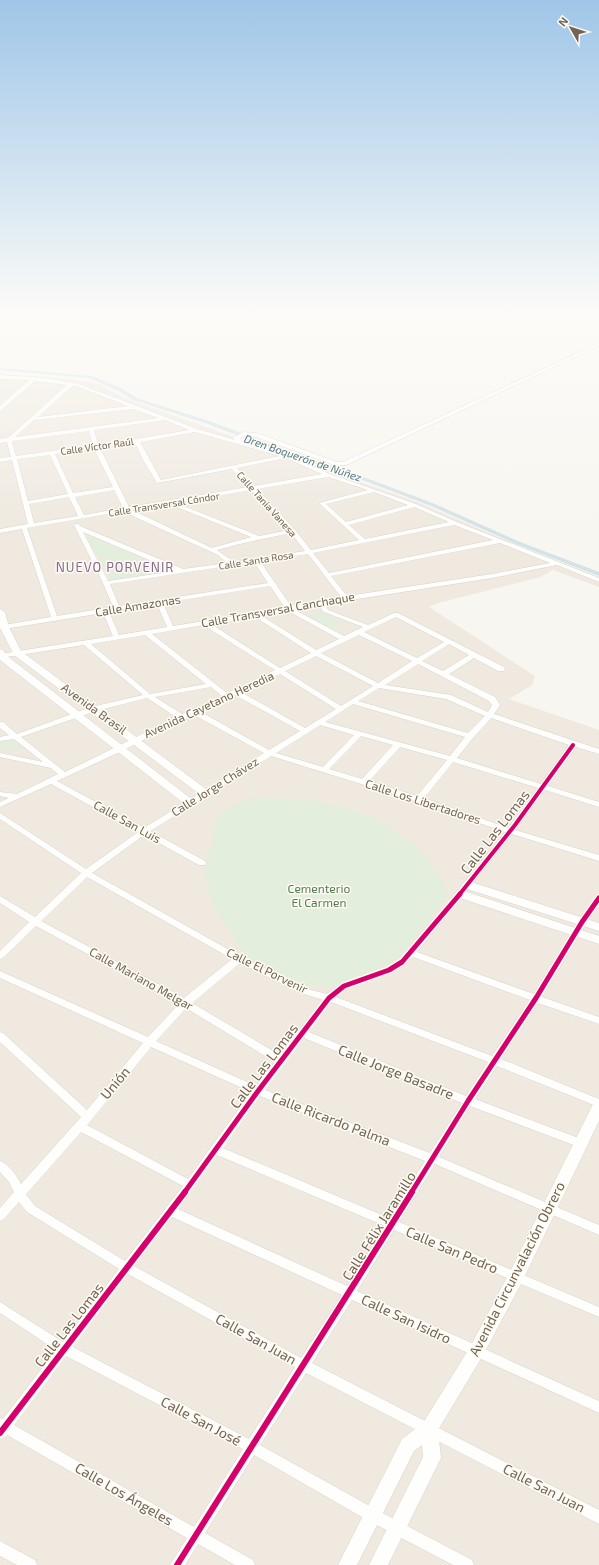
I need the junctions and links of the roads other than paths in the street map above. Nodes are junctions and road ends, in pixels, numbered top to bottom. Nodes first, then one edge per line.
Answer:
1 (28, 384) edge
2 (66, 384) edge
3 (514, 384) edge
4 (70, 385) junction
5 (134, 407) junction
6 (0, 409) edge
7 (166, 418) junction
8 (31, 428) junction
9 (91, 429) junction
10 (194, 430) junction
11 (9, 440) junction
12 (137, 440) junction
13 (0, 441) edge
14 (242, 443) junction
15 (96, 446) junction
16 (51, 452) junction
17 (285, 456) junction
18 (13, 458) junction
19 (0, 460) edge
20 (233, 467) junction
21 (328, 476) junction
22 (116, 488) junction
23 (252, 489) junction
24 (374, 490) junction
25 (72, 496) junction
26 (171, 502) junction
27 (25, 503) junction
28 (414, 505) junction
29 (127, 510) junction
30 (82, 518) junction
31 (73, 519) junction
32 (455, 523) junction
33 (345, 524) junction
34 (32, 526) junction
35 (24, 527) junction
36 (78, 527) junction
37 (0, 532) edge
38 (293, 532) junction
39 (258, 538) junction
40 (363, 541) junction
41 (501, 541) junction
42 (211, 550) junction
43 (309, 552) junction
44 (256, 560) junction
45 (233, 564) junction
46 (556, 564) junction
47 (181, 572) junction
48 (327, 575) junction
49 (599, 580) edge
50 (106, 583) junction
51 (271, 584) junction
52 (345, 598) junction
53 (159, 602) junction
54 (321, 603) junction
55 (117, 609) junction
56 (289, 609) junction
57 (105, 611) junction
58 (0, 612) edge
59 (256, 615) junction
60 (55, 619) junction
61 (204, 623) junction
62 (4, 627) junction
63 (368, 627) junction
64 (171, 629) junction
65 (358, 632) junction
66 (147, 633) junction
67 (117, 637) junction
68 (344, 639) junction
69 (448, 642) junction
70 (86, 643) junction
71 (17, 653) junction
72 (316, 653) junction
73 (0, 655) edge
74 (474, 656) junction
75 (417, 661) junction
76 (501, 670) dead end
77 (280, 672) junction
78 (444, 674) junction
79 (212, 685) junction
80 (379, 686) junction
81 (235, 692) junction
82 (148, 696) junction
83 (226, 696) junction
84 (353, 702) junction
85 (94, 709) junction
86 (341, 709) junction
87 (195, 712) junction
88 (77, 714) junction
89 (490, 715) junction
90 (181, 717) junction
91 (320, 723) junction
92 (0, 724) edge
93 (306, 731) junction
94 (358, 734) junction
95 (16, 736) junction
96 (470, 736) junction
97 (0, 739) edge
98 (136, 740) junction
99 (397, 744) junction
100 (574, 745) junction
101 (120, 749) junction
102 (599, 752) edge
103 (269, 753) junction
104 (0, 755) edge
105 (452, 759) junction
106 (52, 766) junction
107 (324, 770) junction
108 (64, 775) junction
109 (51, 781) junction
110 (364, 782) junction
111 (544, 787) junction
112 (0, 794) edge
113 (206, 794) junction
114 (16, 796) junction
115 (419, 799) junction
116 (190, 803) junction
117 (0, 805) edge
118 (599, 805) edge
119 (0, 815) edge
120 (510, 831) junction
121 (143, 832) junction
122 (599, 858) edge
123 (202, 864) dead end
124 (86, 873) junction
125 (465, 889) junction
126 (599, 898) edge
127 (0, 899) edge
128 (35, 922) junction
129 (582, 922) junction
130 (599, 927) edge
131 (575, 933) junction
132 (599, 940) edge
133 (411, 953) junction
134 (0, 956) edge
135 (239, 959) junction
136 (0, 974) edge
137 (330, 998) junction
138 (536, 998) junction
139 (185, 1003) junction
140 (599, 1021) edge
141 (302, 1033) junction
142 (0, 1036) edge
143 (149, 1042) junction
144 (281, 1061) junction
145 (495, 1061) junction
146 (258, 1091) junction
147 (468, 1101) junction
148 (599, 1103) edge
149 (599, 1106) edge
150 (87, 1116) junction
151 (80, 1126) junction
152 (580, 1143) junction
153 (216, 1150) junction
154 (433, 1159) junction
155 (0, 1165) edge
156 (190, 1185) junction
157 (20, 1193) junction
158 (548, 1210) junction
159 (170, 1211) junction
160 (0, 1216) edge
161 (392, 1225) junction
162 (599, 1230) edge
163 (127, 1268) junction
164 (516, 1277) junction
165 (350, 1292) junction
166 (0, 1307) edge
167 (599, 1312) edge
168 (64, 1349) junction
169 (476, 1352) junction
170 (303, 1365) junction
171 (599, 1407) edge
172 (2, 1428) edge
173 (429, 1429) junction
174 (251, 1447) junction
175 (372, 1515) junction
176 (599, 1517) edge
177 (396, 1528) junction
178 (196, 1536) junction
179 (0, 1548) edge
180 (30, 1565) edge
181 (177, 1565) edge
182 (248, 1565) edge
183 (346, 1565) edge
184 (378, 1565) edge
185 (467, 1565) edge

1 - 6 street
2 - 4 street
3 - 14 street
4 - 5 street
4 - 8 street
5 - 7 street
5 - 8 street
7 - 9 street
7 - 10 street
8 - 9 street
8 - 11 street
8 - 11 street
9 - 15 street
10 - 12 street, Calle Víctor Raúl
10 - 14 street
11 - 13 street
11 - 18 street
12 - 15 street, Calle Víctor Raúl
12 - 20 street
14 - 17 street
15 - 16 street, Calle Víctor Raúl
15 - 22 street
16 - 18 street, Calle Víctor Raúl
16 - 25 street
17 - 20 street
17 - 21 street
18 - 19 street, Calle Víctor Raúl
18 - 27 street
20 - 23 street, Calle Tania Vanesa
21 - 23 street, Calle Transversal Cóndor
21 - 24 street
22 - 25 street
22 - 29 street
23 - 26 street, Calle Transversal Cóndor
23 - 38 street, Calle Tania Vanesa
24 - 28 street
24 - 33 street
25 - 27 street
25 - 30 street
26 - 29 street, Calle Transversal Cóndor
26 - 39 street
27 - 34 street
28 - 32 street
28 - 33 street
29 - 30 street, Calle Transversal Cóndor
29 - 42 street
30 - 31 street, Calle Transversal Cóndor
31 - 34 street, Calle Transversal Cóndor
31 - 36 street
32 - 40 street, Calle Santa Rosa
32 - 41 street
33 - 40 street
34 - 35 street, Calle Transversal Cóndor
35 - 37 street, Calle Transversal Cóndor
35 - 60 street
36 - 47 street
36 - 50 street
38 - 39 street
38 - 43 street, Calle Tania Vanesa
39 - 42 street
40 - 43 street, Calle Santa Rosa
41 - 46 street
41 - 48 street
42 - 45 street
43 - 44 street, Calle Santa Rosa
43 - 48 street, Calle Tania Vanesa
44 - 45 street, Calle Santa Rosa
44 - 51 street
45 - 47 street, Calle Santa Rosa
46 - 49 street
46 - 52 street, Calle Transversal Canchaque
47 - 50 street, Calle Santa Rosa
48 - 52 street, Calle Tania Vanesa
50 - 55 street
51 - 53 street, Calle Amazonas
51 - 56 street
52 - 54 street, Calle Transversal Canchaque
53 - 55 street, Calle Amazonas
53 - 64 street
54 - 56 street, Calle Transversal Canchaque
54 - 63 street
55 - 57 street, Calle Amazonas
56 - 59 street, Calle Transversal Canchaque
56 - 68 street
57 - 60 street, Calle Amazonas
57 - 67 street
58 - 62 street, Avenida Brasil
59 - 61 street, Calle Transversal Canchaque
59 - 72 street
60 - 62 street, Calle Amazonas
61 - 64 street, Calle Transversal Canchaque
61 - 77 street
62 - 71 street, Avenida Brasil
63 - 65 street, Avenida Cayetano Heredia
63 - 69 street, Avenida Cayetano Heredia
64 - 66 street, Calle Transversal Canchaque
65 - 68 street, Avenida Cayetano Heredia
65 - 75 street
66 - 67 street, Calle Transversal Canchaque
66 - 79 street
67 - 70 street, Calle Transversal Canchaque
68 - 72 street, Avenida Cayetano Heredia
69 - 74 street
69 - 75 street, Calle Jorge Chávez
70 - 71 street, Calle Transversal Canchaque
70 - 82 street
71 - 73 street, Calle Transversal Canchaque
71 - 85 street, Avenida Brasil
72 - 77 street, Avenida Cayetano Heredia
72 - 80 street
73 - 88 street, Avenida Brasil
74 - 76 street
74 - 78 street
75 - 78 street
75 - 80 street, Calle Jorge Chávez
77 - 81 street, Avenida Cayetano Heredia
77 - 86 street
78 - 89 street
79 - 82 street
79 - 83 street
80 - 84 street, Calle Jorge Chávez
80 - 89 street
81 - 83 street, Avenida Cayetano Heredia
81 - 93 street
82 - 85 street
82 - 90 street
83 - 87 street, Avenida Cayetano Heredia
84 - 86 street, Calle Jorge Chávez
84 - 96 street
85 - 88 street
85 - 98 street, Avenida Brasil
86 - 91 street, Calle Jorge Chávez
87 - 90 street, Avenida Cayetano Heredia
87 - 103 street, Calle Los Libertadores
88 - 95 street
88 - 101 street, Avenida Brasil
89 - 96 street
89 - 100 street
90 - 98 street, Avenida Cayetano Heredia
91 - 93 street, Calle Jorge Chávez
91 - 94 street
92 - 95 street
93 - 103 street, Calle Jorge Chávez
94 - 99 street
94 - 107 street
95 - 97 street
95 - 106 street
96 - 105 street
98 - 101 street, Avenida Cayetano Heredia
98 - 113 street, Avenida Brasil
99 - 105 street
99 - 110 street
100 - 102 street
100 - 111 street, Calle Las Lomas
101 - 108 street, Avenida Cayetano Heredia
101 - 116 street, Avenida Brasil
103 - 107 street, Calle Los Libertadores
103 - 113 street, Calle Jorge Chávez
104 - 106 street
105 - 111 street
105 - 115 street
106 - 108 street
107 - 110 street, Calle Los Libertadores
108 - 109 street, Avenida Cayetano Heredia
109 - 114 street, Avenida Cayetano Heredia
109 - 121 street, Calle San Luis
110 - 115 street, Calle Los Libertadores
111 - 118 street
111 - 120 street, Calle Las Lomas
112 - 114 street
113 - 116 street, Calle Jorge Chávez
114 - 117 street, Avenida Cayetano Heredia
115 - 120 street, Calle Los Libertadores
116 - 121 street, Calle Jorge Chávez
119 - 124 street, Calle El Porvenir
120 - 122 street, Calle Los Libertadores
120 - 125 street, Calle Las Lomas
121 - 123 street, Calle San Luis
121 - 124 street, Calle Jorge Chávez
124 - 128 street, Calle Jorge Chávez
124 - 135 street, Calle El Porvenir
125 - 129 street
125 - 131 street
125 - 133 street, Calle Las Lomas
126 - 129 street, Calle Félix Jaramillo
127 - 128 street, Calle Mariano Melgar
128 - 134 street, Calle Jorge Chávez
128 - 139 street, Calle Mariano Melgar
129 - 130 street
129 - 131 street, Calle Félix Jaramillo
131 - 132 street
131 - 138 street, Calle Félix Jaramillo
133 - 137 street, Calle Las Lomas
133 - 138 street
135 - 137 street, Calle El Porvenir
135 - 139 street, Unión
136 - 143 street, Calle Ricardo Palma
137 - 141 street, Calle Las Lomas
137 - 145 street, Calle El Porvenir
138 - 140 street
138 - 145 street, Calle Félix Jaramillo
139 - 143 street, Unión
139 - 144 street, Calle Mariano Melgar
141 - 144 street, Calle Las Lomas
141 - 147 street, Calle Jorge Basadre
142 - 150 street
143 - 146 street, Calle Ricardo Palma
143 - 150 street, Unión
144 - 146 street, Calle Las Lomas
145 - 147 street, Calle Félix Jaramillo
145 - 148 street, Calle El Porvenir
146 - 153 street, Calle Las Lomas
146 - 154 street, Calle Ricardo Palma
147 - 152 street, Calle Jorge Basadre
147 - 154 street, Calle Félix Jaramillo
149 - 152 street, Avenida Circunvalación Obrero
150 - 151 street, Unión
151 - 156 street
151 - 157 street, Unión
152 - 158 street, Avenida Circunvalación Obrero
153 - 156 street, Calle Las Lomas
153 - 161 street, Calle San Pedro
154 - 158 street, Calle Ricardo Palma
154 - 161 street, Calle Félix Jaramillo
155 - 157 street, Calle San Juan
156 - 159 street, Calle Las Lomas
157 - 160 street, Unión
157 - 163 street, Calle San Juan
158 - 162 street, Calle Ricardo Palma
158 - 164 street, Avenida Circunvalación Obrero
159 - 163 street, Calle Las Lomas
159 - 165 street, Calle San Isidro
161 - 164 street, Calle San Pedro
161 - 165 street, Calle Félix Jaramillo
163 - 168 street, Calle Las Lomas
163 - 170 street, Calle San Juan
164 - 167 street, Calle San Pedro
164 - 169 street, Avenida Circunvalación Obrero
165 - 169 street, Calle San Isidro
165 - 170 street, Calle Félix Jaramillo
166 - 168 street, Calle San José
168 - 172 street, Calle Las Lomas
168 - 174 street, Calle San José
169 - 171 street, Calle San Isidro
169 - 173 street, Avenida Circunvalación Obrero
170 - 173 street, Calle San Juan
170 - 174 street, Calle Félix Jaramillo
172 - 178 street, Calle Los Ángeles
173 - 175 street, Avenida Circunvalación Obrero
173 - 176 street, Calle San Juan
173 - 177 street
174 - 175 street, Calle San José
174 - 178 street, Calle Félix Jaramillo
175 - 177 street, Calle San José
175 - 183 street, Avenida Circunvalación Obrero
177 - 184 street
177 - 185 street, Calle San José
178 - 181 street, Calle Félix Jaramillo
178 - 182 street, Calle Los Ángeles
179 - 180 street

